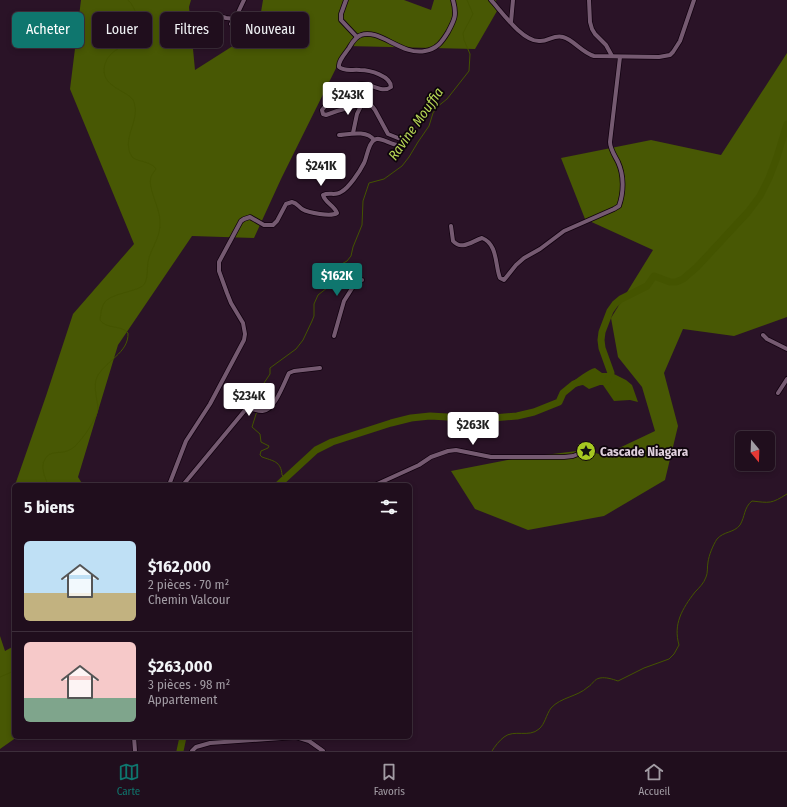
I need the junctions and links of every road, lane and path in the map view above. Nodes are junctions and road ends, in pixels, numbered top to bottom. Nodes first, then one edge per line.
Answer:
1 (244, 0) edge
2 (346, 0) edge
3 (453, 0) edge
4 (491, 0) edge
5 (513, 0) edge
6 (589, 0) edge
7 (694, 0) edge
8 (238, 12) edge
9 (511, 22) junction
10 (357, 37) junction
11 (612, 56) junction
12 (620, 57) junction
13 (362, 104) junction
14 (353, 133) junction
15 (339, 135) dead end
16 (374, 140) junction
17 (451, 226) dead end
18 (362, 280) dead end
19 (763, 335) dead end
20 (334, 336) dead end
21 (787, 349) edge
22 (320, 368) dead end
23 (787, 379) edge
24 (778, 393) dead end
25 (586, 451) dead end
26 (170, 483) edge
27 (184, 483) edge
28 (379, 483) edge
29 (134, 739) edge
30 (267, 739) edge
31 (305, 739) edge
32 (135, 751) edge
33 (192, 751) edge
34 (323, 751) edge

1 - 8 street
2 - 10 street
3 - 10 street
4 - 9 street
5 - 9 street
6 - 11 street
7 - 12 street
9 - 11 street
10 - 13 street
11 - 12 street
12 - 17 street
13 - 14 street
13 - 16 street
14 - 15 street
14 - 16 street
16 - 26 street
18 - 20 street
19 - 21 street
22 - 27 street
23 - 24 street
25 - 28 street
29 - 32 street
30 - 33 street
31 - 34 street

